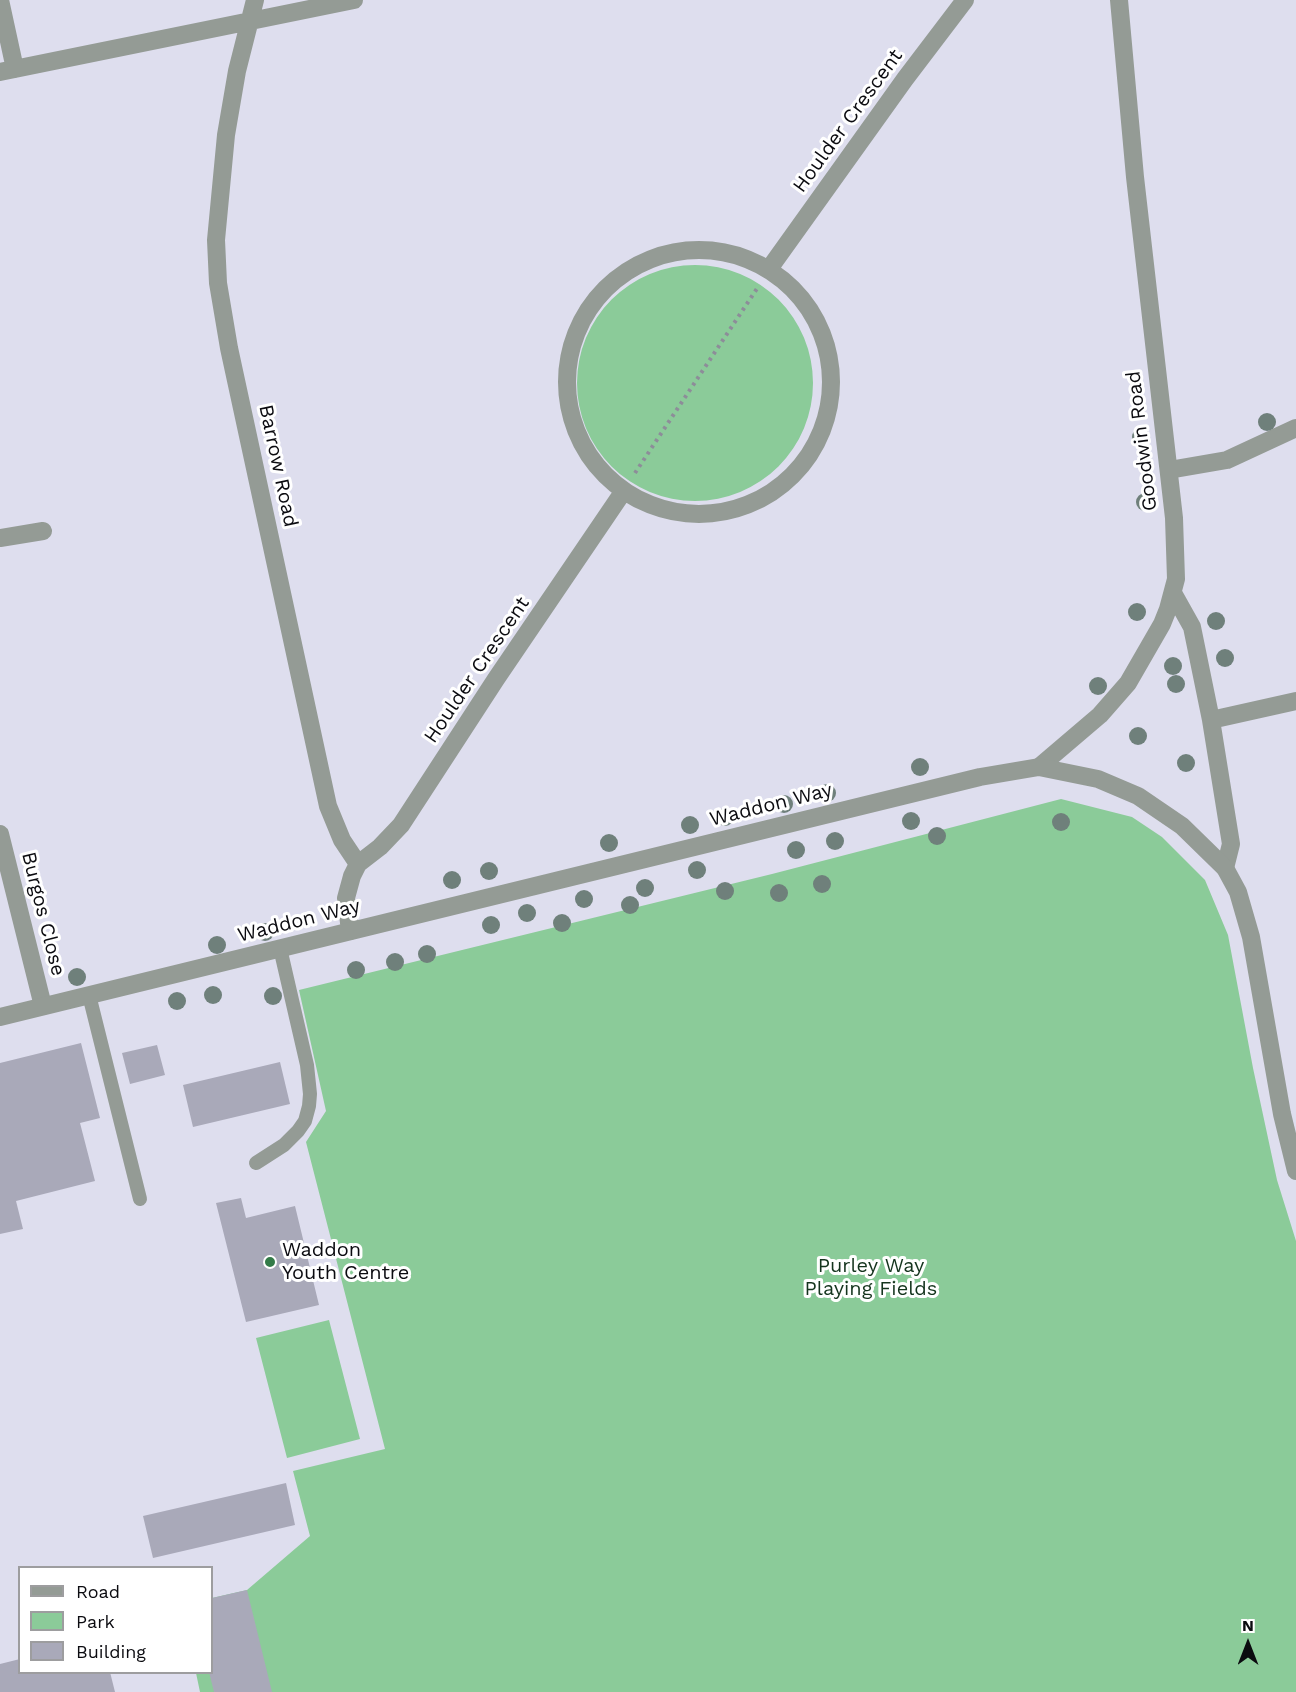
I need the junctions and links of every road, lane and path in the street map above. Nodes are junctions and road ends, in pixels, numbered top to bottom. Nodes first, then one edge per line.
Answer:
1 (0, 0) edge
2 (255, 0) edge
3 (354, 0) edge
4 (965, 0) edge
5 (1119, 0) edge
6 (250, 20) junction
7 (8, 71) edge
8 (769, 270) junction
9 (1296, 428) edge
10 (1169, 470) junction
11 (623, 492) junction
12 (43, 531) dead end
13 (0, 538) edge
14 (1173, 593) junction
15 (1296, 701) edge
16 (1211, 720) junction
17 (1039, 767) junction
18 (0, 834) edge
19 (358, 864) junction
20 (1225, 868) junction
21 (350, 932) junction
22 (280, 948) junction
23 (89, 995) junction
24 (44, 1006) junction
25 (0, 1017) edge
26 (256, 1163) dead end
27 (1296, 1172) edge
28 (140, 1199) dead end

1 - 7 street
2 - 6 street, Barrow Road
3 - 6 street
4 - 8 street, Houlder Crescent
5 - 10 street, Goodwin Road
6 - 7 street
6 - 19 street, Barrow Road
8 - 11 path
8 - 11 street
8 - 11 street
9 - 10 street
10 - 14 street, Goodwin Road
11 - 19 street, Houlder Crescent
12 - 13 street
14 - 16 street
14 - 17 street, Goodwin Road
15 - 16 street
16 - 20 street
17 - 20 street, Waddon Way
17 - 21 street, Waddon Way
18 - 24 street, Burgos Close
19 - 21 street
20 - 27 street, Waddon Way
21 - 22 street, Waddon Way
22 - 23 street, Waddon Way
22 - 26 lane
23 - 24 street, Waddon Way
23 - 28 lane
24 - 25 street, Waddon Way

